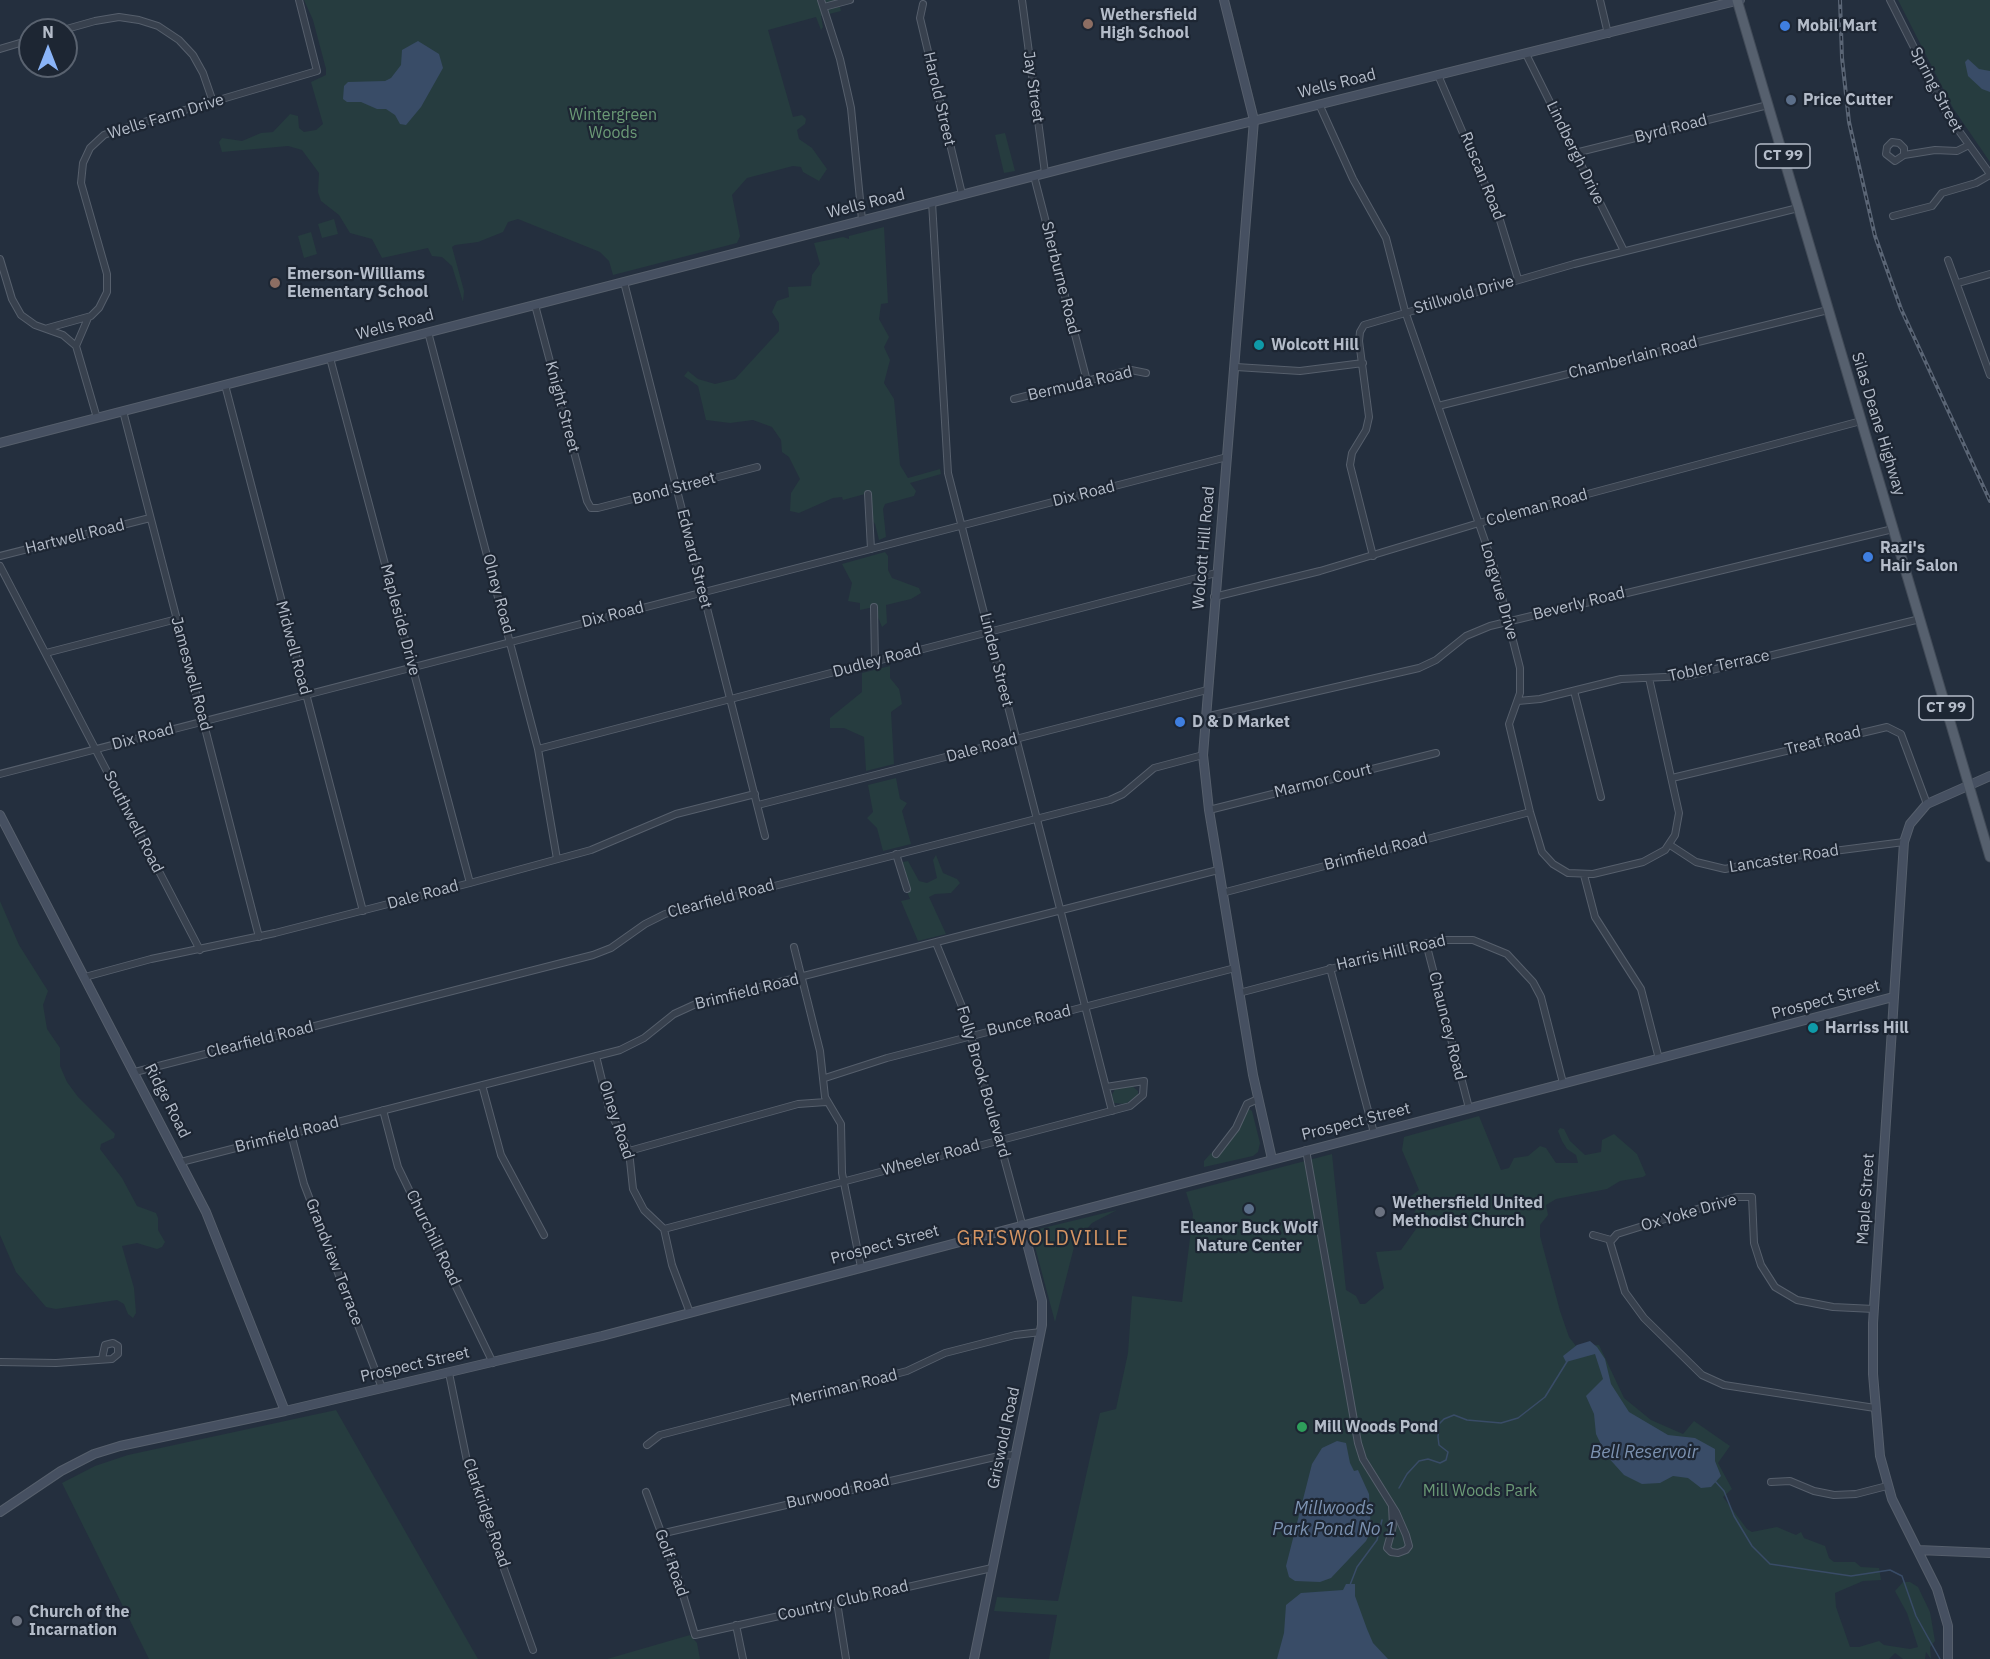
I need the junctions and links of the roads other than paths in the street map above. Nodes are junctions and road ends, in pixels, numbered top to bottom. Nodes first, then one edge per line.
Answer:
1 (299, 0) edge
2 (850, 0) edge
3 (1022, 0) edge
4 (1224, 0) edge
5 (1600, 0) edge
6 (1738, 0) edge
7 (1890, 0) edge
8 (822, 3) edge
9 (923, 4) dead end
10 (78, 26) edge
11 (1608, 34) junction
12 (18, 44) edge
13 (0, 49) edge
14 (1526, 54) junction
15 (1438, 75) junction
16 (213, 102) junction
17 (1319, 104) junction
18 (1767, 105) junction
19 (1254, 120) junction
20 (1967, 146) junction
21 (1575, 153) junction
22 (1904, 155) dead end
23 (1045, 173) junction
24 (1990, 175) edge
25 (1034, 176) junction
26 (962, 194) junction
27 (932, 202) junction
28 (1798, 208) junction
29 (1893, 216) dead end
30 (862, 220) junction
31 (1624, 251) junction
32 (0, 259) edge
33 (1948, 260) dead end
34 (1990, 274) edge
35 (1518, 279) junction
36 (624, 282) junction
37 (1958, 283) junction
38 (535, 304) junction
39 (1828, 310) junction
40 (1405, 311) junction
41 (88, 317) junction
42 (48, 328) junction
43 (428, 332) junction
44 (76, 346) junction
45 (330, 358) junction
46 (1363, 363) junction
47 (1236, 367) junction
48 (1146, 373) dead end
49 (1990, 375) edge
50 (1087, 381) junction
51 (225, 385) junction
52 (1014, 399) dead end
53 (1438, 406) junction
54 (123, 411) junction
55 (97, 418) junction
56 (1861, 421) junction
57 (0, 443) edge
58 (1227, 457) junction
59 (758, 467) dead end
60 (676, 488) junction
61 (868, 494) dead end
62 (591, 508) joint
63 (150, 518) junction
64 (1479, 523) junction
65 (962, 525) junction
66 (1893, 530) junction
67 (871, 549) junction
68 (0, 556) edge
69 (1373, 556) junction
70 (0, 566) edge
71 (1216, 573) junction
72 (703, 592) junction
73 (1214, 597) junction
74 (874, 607) dead end
75 (177, 619) junction
76 (1920, 619) junction
77 (1509, 622) junction
78 (989, 632) junction
79 (510, 642) junction
80 (46, 653) junction
81 (875, 662) junction
82 (412, 667) junction
83 (1649, 678) junction
84 (1207, 690) junction
85 (1574, 691) junction
86 (306, 695) junction
87 (730, 699) junction
88 (1518, 700) junction
89 (1204, 717) junction
90 (203, 721) junction
91 (1016, 739) junction
92 (96, 749) junction
93 (538, 749) junction
94 (1437, 753) dead end
95 (1203, 755) junction
96 (0, 774) edge
97 (1990, 776) edge
98 (1672, 778) junction
99 (1969, 786) junction
100 (755, 794) junction
101 (1601, 797) dead end
102 (1928, 804) junction
103 (758, 805) junction
104 (1209, 810) junction
105 (1530, 812) junction
106 (0, 815) edge
107 (1037, 819) junction
108 (765, 836) dead end
109 (1904, 842) junction
110 (1670, 845) junction
111 (896, 854) junction
112 (1990, 857) edge
113 (557, 859) junction
114 (1218, 870) junction
115 (1584, 875) junction
116 (470, 883) junction
117 (907, 889) dead end
118 (1222, 893) junction
119 (363, 911) junction
120 (1060, 911) junction
121 (259, 937) junction
122 (936, 943) junction
123 (1426, 943) junction
124 (794, 947) dead end
125 (200, 950) junction
126 (1235, 968) junction
127 (1330, 968) junction
128 (802, 977) junction
129 (85, 978) junction
130 (1239, 993) junction
131 (1893, 997) junction
132 (1085, 1007) junction
133 (971, 1036) junction
134 (596, 1056) junction
135 (1659, 1059) junction
136 (135, 1072) junction
137 (825, 1078) junction
138 (1563, 1083) junction
139 (482, 1084) junction
140 (1106, 1087) junction
141 (1258, 1099) junction
142 (826, 1102) junction
143 (1468, 1108) junction
144 (383, 1110) junction
145 (1112, 1111) junction
146 (1374, 1133) junction
147 (291, 1134) junction
148 (1000, 1140) junction
149 (1306, 1150) junction
150 (629, 1151) junction
151 (1216, 1154) dead end
152 (1272, 1159) junction
153 (181, 1162) junction
154 (844, 1182) junction
155 (1022, 1224) junction
156 (664, 1229) junction
157 (544, 1234) dead end
158 (1593, 1236) dead end
159 (1611, 1240) junction
160 (861, 1267) junction
161 (1874, 1309) junction
162 (690, 1313) junction
163 (1041, 1332) junction
164 (1, 1359) edge
165 (102, 1359) dead end
166 (493, 1363) junction
167 (449, 1373) junction
168 (382, 1388) junction
169 (1875, 1407) junction
170 (285, 1411) junction
171 (647, 1445) dead end
172 (1015, 1455) junction
173 (1771, 1482) dead end
174 (1887, 1486) junction
175 (646, 1492) dead end
176 (1392, 1506) junction
177 (0, 1512) edge
178 (660, 1534) junction
179 (1918, 1550) junction
180 (1990, 1553) edge
181 (992, 1568) junction
182 (837, 1602) junction
183 (736, 1625) junction
184 (695, 1635) joint
185 (533, 1650) dead end
186 (1948, 1658) edge
187 (743, 1659) edge
188 (846, 1659) edge
189 (974, 1659) edge

1 - 16 street, Wells Farm Drive
2 - 8 street
3 - 23 street, Jay Street
4 - 19 main road, Wolcott Hill Road
5 - 11 street
6 - 11 main road, Wells Road
6 - 18 main road, Silas Deane Highway / CT 99
7 - 20 street, Spring Street
8 - 30 street
9 - 26 street, Harold Street
10 - 16 street
11 - 14 main road, Wells Road
12 - 13 street
14 - 15 main road, Wells Road
14 - 21 street, Lindbergh Drive
15 - 17 main road, Wells Road
15 - 35 street, Ruscan Road
16 - 41 street, Wells Farm Drive
17 - 19 main road, Wells Road
17 - 40 street, Longvue Drive
18 - 21 street, Byrd Road
18 - 28 main road, Silas Deane Highway / CT 99
19 - 23 main road, Wells Road
19 - 47 main road, Wolcott Hill Road
20 - 22 street
20 - 24 street, Spring Street
21 - 31 street, Lindbergh Drive
23 - 25 main road, Wells Road
24 - 29 street
25 - 26 main road, Wells Road
25 - 50 street, Sherburne Road
26 - 27 main road, Wells Road
27 - 30 main road, Wells Road
27 - 65 street, Linden Street
28 - 31 street, Stillwold Drive
28 - 39 main road, Silas Deane Highway / CT 99
30 - 36 main road, Wells Road
31 - 35 street, Stillwold Drive
32 - 42 street
33 - 37 street
34 - 37 street
35 - 40 street, Stillwold Drive
36 - 38 main road, Wells Road
36 - 60 street, Edward Street
37 - 49 street
38 - 43 main road, Wells Road
38 - 62 street, Knight Street
39 - 53 street, Chamberlain Road
39 - 56 main road, Silas Deane Highway / CT 99
40 - 46 street, Stillwold Drive
40 - 53 street, Longvue Drive
41 - 42 street
41 - 44 street, Wells Farm Drive
42 - 44 street
43 - 45 main road, Wells Road
43 - 79 street, Olney Road
44 - 55 street
45 - 51 main road, Wells Road
45 - 82 street, Mapleside Drive
46 - 47 street
46 - 69 street, Stillwold Drive
47 - 58 main road, Wolcott Hill Road
48 - 50 street, Bermuda Road
50 - 52 street, Bermuda Road
51 - 54 main road, Wells Road
51 - 86 street, Midwell Road
53 - 64 street, Longvue Drive
54 - 55 main road, Wells Road
54 - 63 street, Jameswell Road
55 - 57 main road, Wells Road
56 - 64 street, Coleman Road
56 - 66 main road, Silas Deane Highway / CT 99
58 - 65 street, Dix Road
58 - 71 main road, Wolcott Hill Road
59 - 60 street, Bond Street
60 - 62 street, Bond Street
60 - 72 street, Edward Street
61 - 67 street
63 - 68 street, Hartwell Road
63 - 75 street, Jameswell Road
64 - 69 street, Coleman Road
64 - 77 street, Longvue Drive
65 - 67 street, Dix Road
65 - 78 street, Linden Street
66 - 76 main road, Silas Deane Highway / CT 99
66 - 77 street, Beverly Road
67 - 72 street, Dix Road
69 - 73 street, Coleman Road
70 - 80 street, Southwell Road
71 - 73 main road, Wolcott Hill Road
71 - 78 street, Dudley Road
72 - 79 street, Dix Road
72 - 87 street, Edward Street
73 - 84 main road, Wolcott Hill Road
74 - 81 street
75 - 80 street
75 - 90 street, Jameswell Road
76 - 83 street, Tobler Terrace
76 - 99 main road, Silas Deane Highway / CT 99
77 - 88 street, Longvue Drive
77 - 89 street, Beverly Road
78 - 81 street, Dudley Road
78 - 91 street, Linden Street
79 - 82 street, Dix Road
79 - 93 street, Olney Road
80 - 92 street, Southwell Road
81 - 87 street, Dudley Road
82 - 86 street, Dix Road
82 - 116 street, Mapleside Drive
83 - 85 street, Tobler Terrace
83 - 98 street
84 - 89 main road, Wolcott Hill Road
84 - 91 street, Dale Road
85 - 88 street, Tobler Terrace
85 - 101 street
86 - 90 street, Dix Road
86 - 119 street, Midwell Road
87 - 93 street, Dudley Road
87 - 100 street, Edward Street
88 - 105 street, Longvue Drive
89 - 95 main road, Wolcott Hill Road
90 - 92 street, Dix Road
90 - 121 street, Jameswell Road
91 - 103 street, Dale Road
91 - 107 street, Linden Street
92 - 96 street, Dix Road
92 - 125 street, Southwell Road
93 - 113 street, Olney Road
94 - 104 street, Marmor Court
95 - 104 main road, Wolcott Hill Road
95 - 107 street, Clearfield Road
97 - 99 main road, Maple Street
98 - 102 street, Treat Road
98 - 110 street
99 - 102 main road, Maple Street
99 - 112 main road, Silas Deane Highway / CT 99
100 - 103 street, Edward Street
100 - 113 street, Dale Road
102 - 109 main road, Maple Street
103 - 108 street, Edward Street
104 - 114 main road, Wolcott Hill Road
105 - 115 street, Longvue Drive
105 - 118 street, Brimfield Road
106 - 129 main road, Ridge Road
107 - 111 street, Clearfield Road
107 - 120 street, Linden Street
109 - 110 street, Lancaster Road
109 - 131 main road, Maple Street
110 - 115 street
111 - 117 street
111 - 136 street, Clearfield Road
113 - 116 street, Dale Road
114 - 118 main road, Wolcott Hill Road
114 - 120 street, Brimfield Road
115 - 135 street
116 - 119 street, Dale Road
118 - 126 main road, Wolcott Hill Road
119 - 121 street, Dale Road
120 - 122 street, Brimfield Road
120 - 132 street, Linden Street
121 - 125 street, Dale Road
122 - 128 street, Brimfield Road
122 - 133 street, Folly Brook Boulevard
123 - 127 street, Harris Hill Road
123 - 138 street, Harris Hill Road
123 - 143 street, Chauncey Road
124 - 128 street
125 - 129 street, Dale Road
126 - 130 main road, Wolcott Hill Road
126 - 132 street, Bunce Road
127 - 130 street, Harris Hill Road
127 - 146 street
128 - 134 street, Brimfield Road
128 - 137 street
129 - 136 main road, Ridge Road
130 - 141 main road, Wolcott Hill Road
131 - 135 main road, Prospect Street
131 - 161 main road, Maple Street
132 - 133 street, Bunce Road
132 - 140 street, Linden Street
133 - 137 street, Bunce Road
133 - 148 street, Folly Brook Boulevard
134 - 139 street, Brimfield Road
134 - 150 street, Olney Road
135 - 138 main road, Prospect Street
136 - 153 main road, Ridge Road
137 - 142 street
138 - 143 main road, Prospect Street
139 - 144 street, Brimfield Road
139 - 157 street
140 - 145 street, Linden Street
140 - 145 street, Wheeler Road
141 - 151 street
141 - 152 main road, Wolcott Hill Road
142 - 150 street
142 - 154 street
143 - 146 main road, Prospect Street
144 - 147 street, Brimfield Road
144 - 166 street, Churchill Road
145 - 148 street, Wheeler Road
146 - 149 main road, Prospect Street
147 - 153 street, Brimfield Road
147 - 168 street, Grandview Terrace
148 - 154 street, Wheeler Road
148 - 155 street, Folly Brook Boulevard
149 - 152 main road, Prospect Street
149 - 176 street
150 - 156 street, Olney Road
152 - 155 main road, Prospect Street
153 - 170 main road, Ridge Road
154 - 156 street, Wheeler Road
154 - 160 street
155 - 160 main road, Prospect Street
155 - 163 main road, Griswold Road
156 - 162 street
158 - 159 street
159 - 161 street, Ox Yoke Drive
159 - 169 street
160 - 162 main road, Prospect Street
161 - 169 main road, Maple Street
162 - 166 main road, Prospect Street
163 - 171 street, Merriman Road
163 - 172 main road, Griswold Road
164 - 165 street
166 - 167 main road, Prospect Street
167 - 168 main road, Prospect Street
167 - 185 street, Clarkridge Road
168 - 170 main road, Prospect Street
169 - 174 main road, Maple Street
170 - 177 main road, Prospect Street
172 - 178 street, Burwood Road
172 - 181 main road, Griswold Road
173 - 174 street
174 - 179 main road, Maple Street
175 - 178 street, Golf Road
176 - 176 street
178 - 184 street, Golf Road
179 - 180 main road
179 - 186 main road, Maple Street
181 - 182 street, Country Club Road
181 - 189 main road, Griswold Road
182 - 183 street, Country Club Road
182 - 188 street
183 - 184 street, Country Club Road
183 - 187 street

